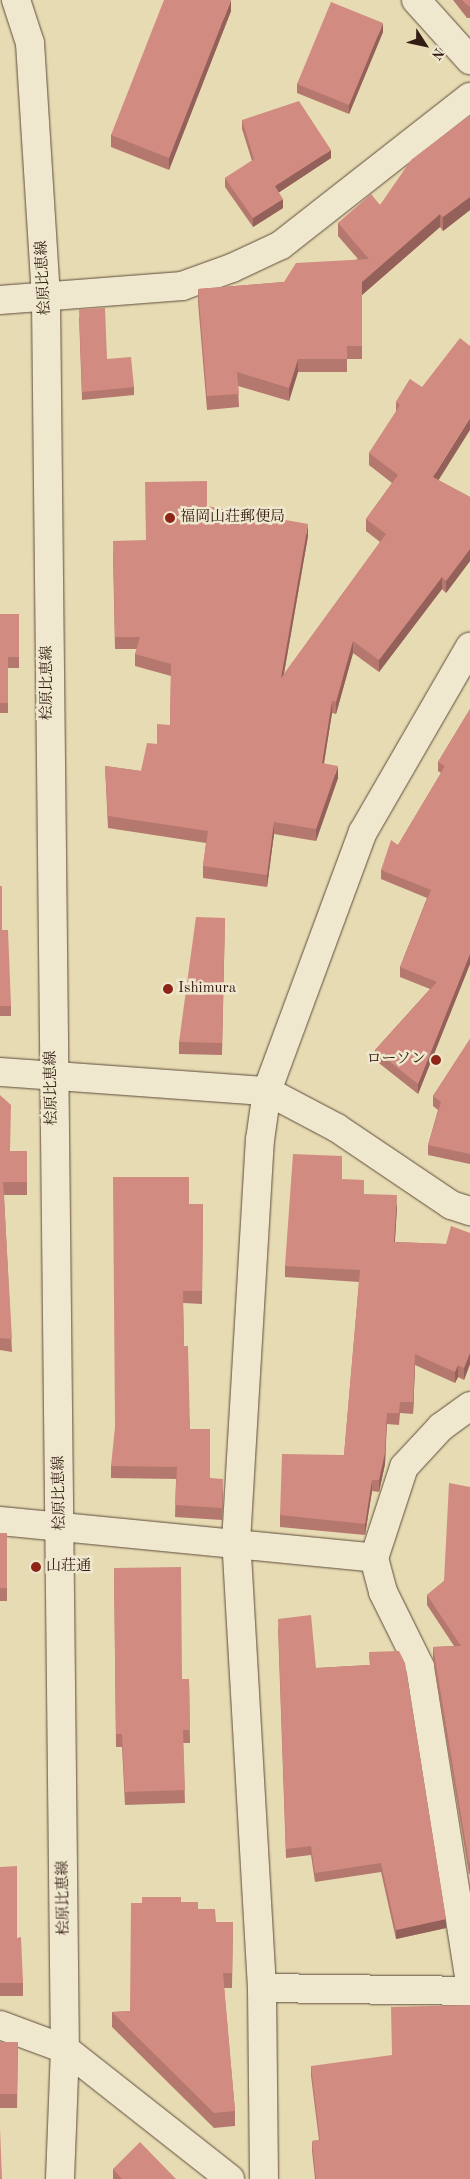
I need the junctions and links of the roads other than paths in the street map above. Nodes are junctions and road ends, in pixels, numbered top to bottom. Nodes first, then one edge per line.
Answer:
1 (16, 0) edge
2 (416, 0) edge
3 (470, 60) edge
4 (470, 97) edge
5 (0, 300) edge
6 (46, 300) junction
7 (470, 647) edge
8 (0, 1072) edge
9 (51, 1073) junction
10 (267, 1091) junction
11 (470, 1211) edge
12 (470, 1406) edge
13 (0, 1521) edge
14 (60, 1528) junction
15 (236, 1542) junction
16 (374, 1558) junction
17 (470, 1981) edge
18 (262, 1988) junction
19 (470, 1991) edge
20 (0, 2026) edge
21 (66, 2049) junction
22 (60, 2179) edge
23 (230, 2179) edge
24 (264, 2179) edge

1 - 6 street, 桧原比恵線
2 - 3 street
4 - 6 street
5 - 6 street
6 - 9 street, 桧原比恵線
7 - 10 street
8 - 9 street
9 - 10 street
9 - 14 street, 桧原比恵線
10 - 11 street
10 - 15 street
12 - 16 street
13 - 14 street
14 - 15 street
14 - 21 street, 桧原比恵線
15 - 16 street
15 - 18 street
16 - 17 street
18 - 19 street
18 - 24 street
20 - 21 street
21 - 22 street, 桧原比恵線
21 - 23 street

